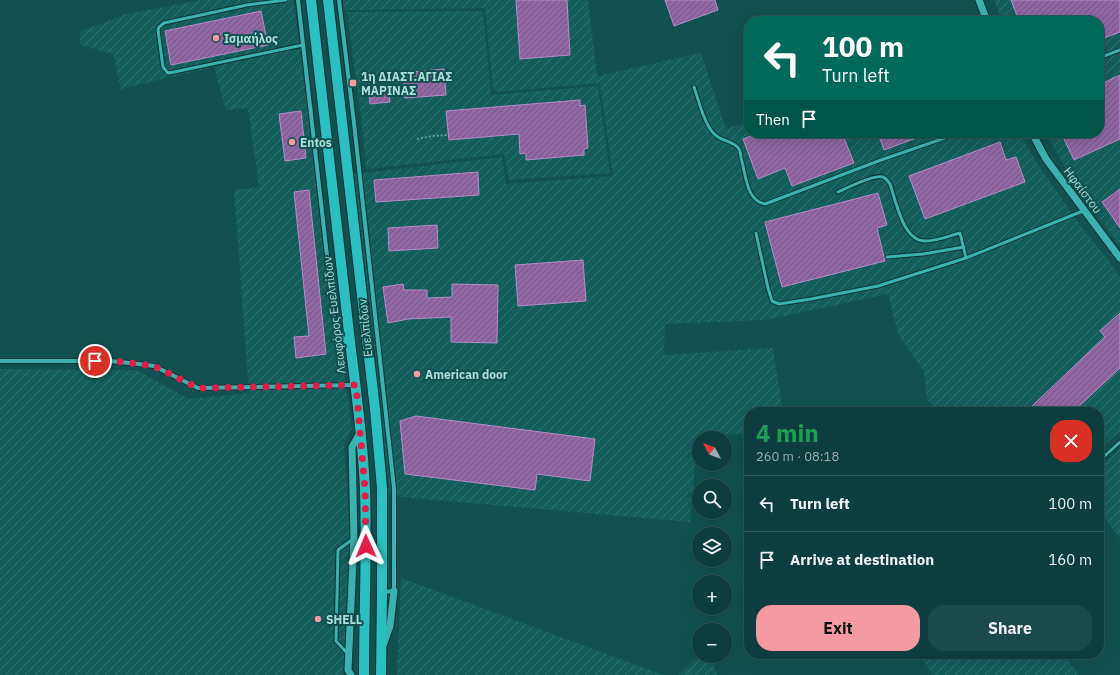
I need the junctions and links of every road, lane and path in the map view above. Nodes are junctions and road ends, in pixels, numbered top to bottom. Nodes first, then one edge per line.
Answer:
1 (286, 0) edge
2 (298, 0) edge
3 (311, 0) edge
4 (328, 0) edge
5 (339, 0) edge
6 (979, 0) edge
7 (985, 16) edge
8 (303, 45) junction
9 (1120, 50) edge
10 (1104, 56) edge
11 (694, 87) dead end
12 (354, 124) junction
13 (343, 126) junction
14 (448, 134) dead end
15 (944, 138) edge
16 (1035, 138) edge
17 (417, 139) dead end
18 (838, 192) dead end
19 (1085, 211) junction
20 (756, 233) dead end
21 (964, 247) junction
22 (887, 257) dead end
23 (966, 258) junction
24 (1120, 258) edge
25 (372, 344) junction
26 (351, 350) junction
27 (0, 361) edge
28 (356, 385) junction
29 (378, 391) junction
30 (360, 433) junction
31 (1120, 442) edge
32 (1104, 456) edge
33 (382, 488) junction
34 (394, 488) junction
35 (354, 538) junction
36 (366, 575) junction
37 (353, 576) junction
38 (394, 591) junction
39 (382, 592) junction
40 (381, 653) junction
41 (349, 655) junction
42 (351, 675) edge
43 (364, 675) edge
44 (381, 675) edge

1 - 8 lane
2 - 8 street, Ευελπίδων
3 - 26 main road, Λεωφόρος Ευελπίδων
4 - 13 main road
5 - 12 street, Ευελπίδων
6 - 7 street
8 - 26 street, Ευελπίδων
9 - 10 lane
11 - 15 lane
12 - 13 street
12 - 25 street, Ευελπίδων
13 - 25 main road
14 - 17 path
16 - 19 street, Ηφαίστου
18 - 21 lane
19 - 23 lane
19 - 24 street, Ηφαίστου
20 - 23 lane
21 - 22 lane
21 - 23 lane
25 - 29 main road
26 - 28 main road, Λεωφόρος Ευελπίδων
27 - 28 street
28 - 30 main road, Λεωφόρος Ευελπίδων
29 - 33 main road
29 - 34 street
30 - 35 street
30 - 36 main road, Λεωφόρος Ευελπίδων
31 - 32 lane
33 - 34 street
33 - 39 main road
34 - 38 street
35 - 37 street
35 - 41 lane
36 - 37 street
36 - 43 main road, Λεωφόρος Ευελπίδων
37 - 41 street
38 - 39 street
38 - 40 street
39 - 40 main road
40 - 44 main road
41 - 42 street

